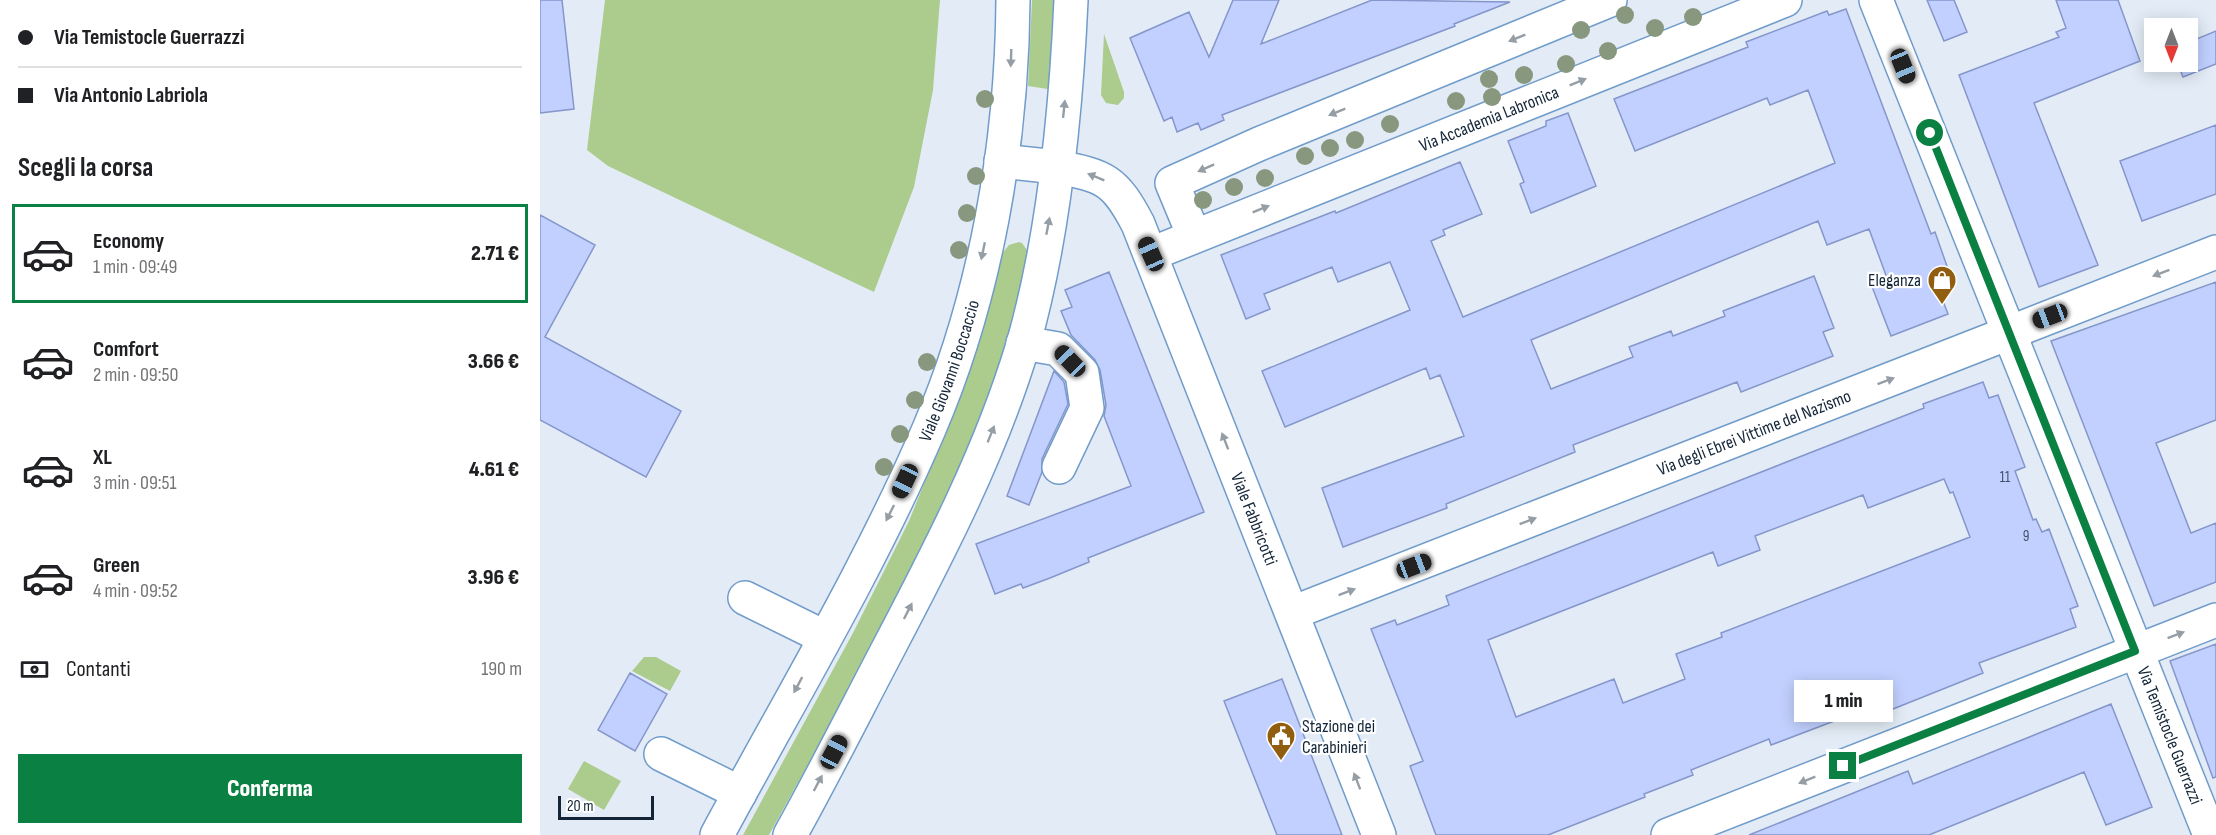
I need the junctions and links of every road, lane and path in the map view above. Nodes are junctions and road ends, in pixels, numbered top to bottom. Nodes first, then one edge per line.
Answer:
1 (1013, 0) edge
2 (1071, 0) edge
3 (1610, 0) edge
4 (1785, 0) edge
5 (1876, 0) edge
6 (1001, 160) junction
7 (1057, 167) junction
8 (1172, 183) junction
9 (1126, 202) junction
10 (1194, 236) junction
11 (2216, 252) edge
12 (1151, 254) junction
13 (2009, 332) junction
14 (1023, 343) junction
15 (1059, 467) dead end
16 (745, 598) dead end
17 (1292, 613) junction
18 (2216, 620) edge
19 (824, 637) junction
20 (2135, 651) junction
21 (661, 754) dead end
22 (740, 793) junction
23 (717, 835) edge
24 (790, 835) edge
25 (1379, 835) edge
26 (1668, 835) edge
27 (2210, 835) edge

1 -> 6 street, Viale Giovanni Boccaccio
7 -> 2 street
3 -> 8 street
10 -> 4 street, Via Accademia Labronica
5 - 13 street, Via Temistocle Guerrazzi
6 - 7 street, Viale Fabbricotti
6 -> 19 street, Viale Giovanni Boccaccio
9 -> 7 street, Viale Fabbricotti
14 -> 7 street
8 - 9 street
8 - 10 street
9 - 12 street, Viale Fabbricotti
10 - 12 street, Via Accademia Labronica
11 -> 13 street, Via degli Ebrei Vittime del Nazismo
17 -> 12 street, Viale Fabbricotti
17 -> 13 street, Via degli Ebrei Vittime del Nazismo
13 - 20 street, Via Temistocle Guerrazzi
14 - 15 street
24 -> 14 street
16 - 19 street
25 -> 17 street, Viale Fabbricotti
20 -> 18 street
19 -> 22 street, Viale Giovanni Boccaccio
20 -> 26 street
20 - 27 street, Via Temistocle Guerrazzi
21 - 22 street
22 - 23 street, Viale Giovanni Boccaccio

